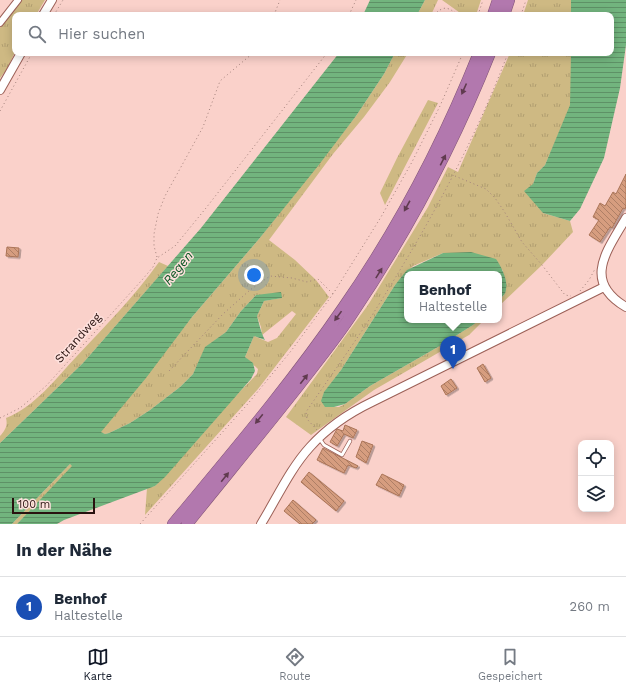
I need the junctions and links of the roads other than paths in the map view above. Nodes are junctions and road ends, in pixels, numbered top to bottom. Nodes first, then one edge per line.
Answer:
1 (18, 0) edge
2 (52, 0) edge
3 (498, 0) edge
4 (509, 0) edge
5 (45, 12) edge
6 (494, 12) edge
7 (505, 12) edge
8 (0, 23) edge
9 (19, 56) edge
10 (478, 56) edge
11 (489, 56) edge
12 (0, 90) edge
13 (626, 218) edge
14 (604, 287) junction
15 (626, 307) edge
16 (320, 437) junction
17 (350, 441) dead end
18 (173, 524) edge
19 (186, 524) edge
20 (260, 524) edge

1 - 8 street
2 - 5 street
3 - 6 highway
4 - 7 highway
9 - 12 street
10 -> 18 highway
19 -> 11 highway
13 - 14 street
14 - 15 street
14 - 16 street
16 - 17 lane
16 - 20 street

